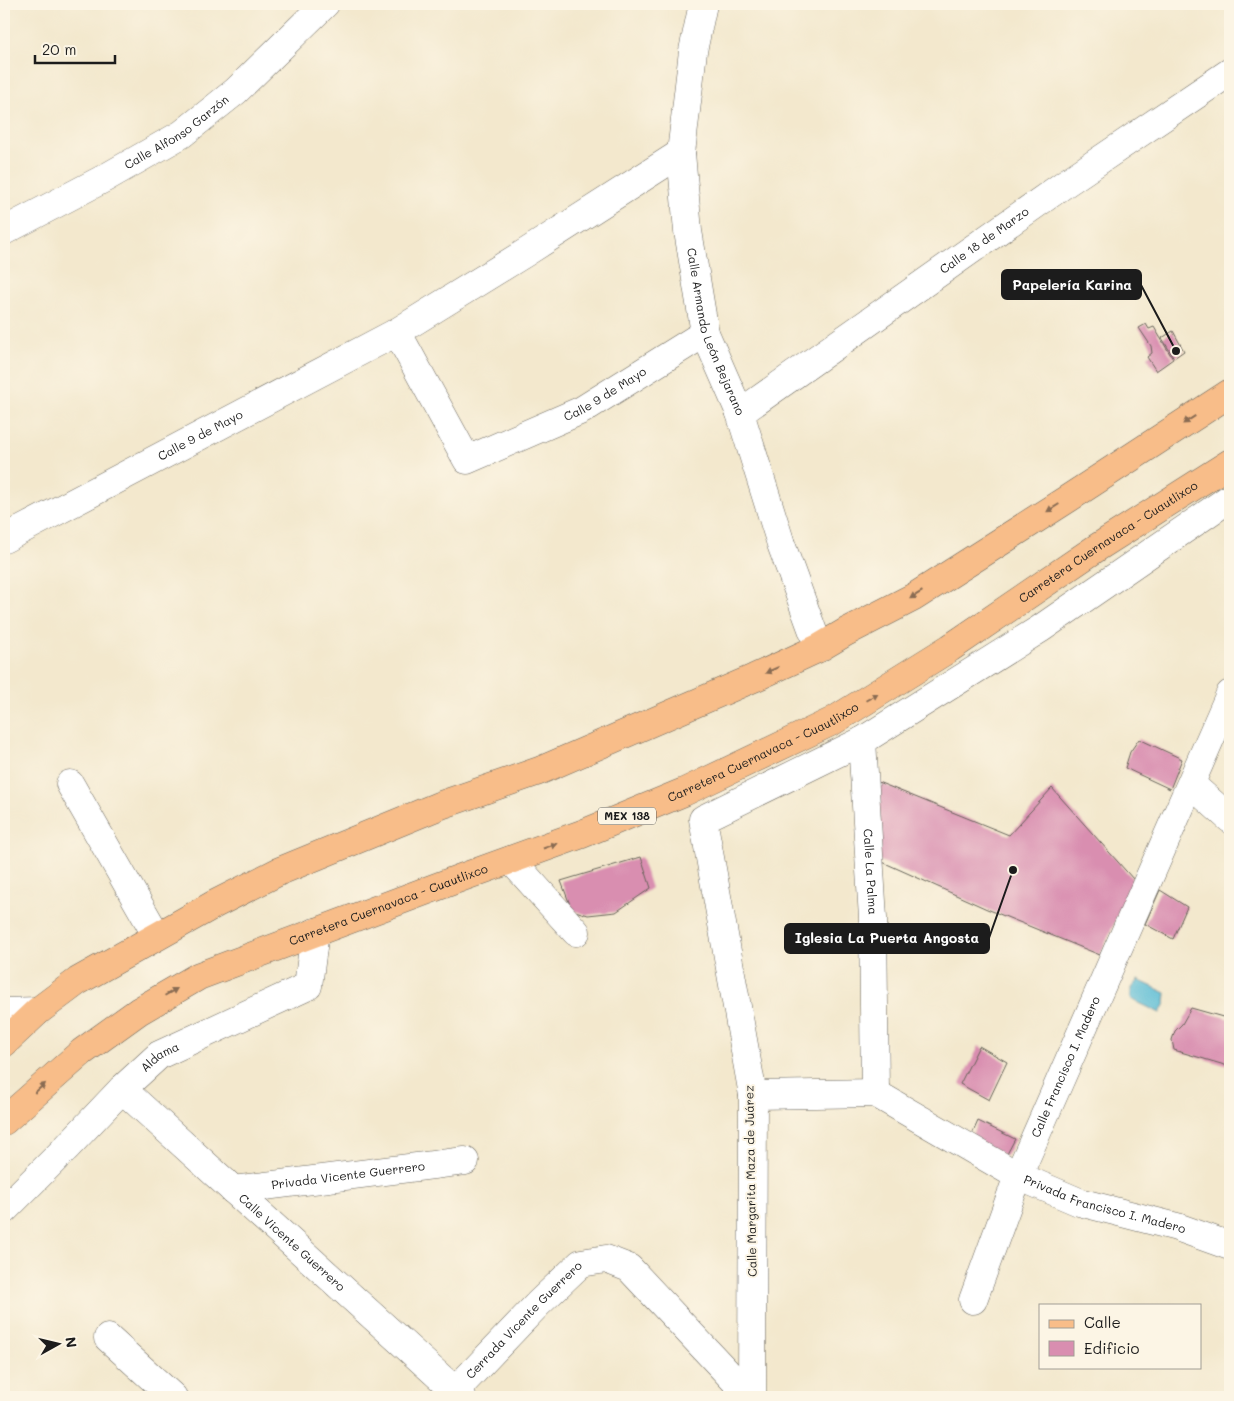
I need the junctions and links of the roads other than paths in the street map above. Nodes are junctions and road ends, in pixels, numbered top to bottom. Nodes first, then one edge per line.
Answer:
1 (325, 4) edge
2 (703, 4) edge
3 (1230, 72) edge
4 (682, 153) junction
5 (4, 231) edge
6 (397, 332) junction
7 (705, 333) junction
8 (1230, 393) edge
9 (740, 412) junction
10 (1230, 463) edge
11 (1230, 498) edge
12 (4, 539) edge
13 (819, 648) junction
14 (1230, 694) edge
15 (862, 741) junction
16 (70, 784) dead end
17 (1192, 784) junction
18 (1230, 819) edge
19 (511, 860) junction
20 (316, 932) junction
21 (576, 932) dead end
22 (157, 936) junction
23 (38, 1011) junction
24 (4, 1012) edge
25 (4, 1043) edge
26 (122, 1089) junction
27 (876, 1094) junction
28 (752, 1095) junction
29 (4, 1121) edge
30 (465, 1161) dead end
31 (1018, 1176) junction
32 (233, 1190) junction
33 (4, 1210) edge
34 (1230, 1246) edge
35 (973, 1300) dead end
36 (108, 1338) dead end
37 (458, 1394) edge
38 (173, 1397) edge
39 (751, 1397) edge

1 - 5 street, Calle Alfonso Garzón
2 - 4 street, Calle Armando León Bejarano
3 - 9 street, Calle 18 de Marzo
4 - 6 street, Calle 9 de Mayo
4 - 7 street, Calle Armando León Bejarano
6 - 7 street, Calle 9 de Mayo
6 - 12 street, Calle 9 de Mayo
7 - 9 street, Calle Armando León Bejarano
8 -> 13 main road
9 - 13 street, Calle Armando León Bejarano
19 -> 10 main road, Carretera Cuernavaca - Cuautlixco / MEX 138
11 - 15 street
13 -> 22 main road
14 - 17 street, Calle Francisco I. Madero
15 - 27 street, Calle La Palma
15 - 28 street, Calle Margarita Maza de Juárez
16 - 22 street
17 - 18 street
17 - 31 street, Calle Francisco I. Madero
19 - 20 main road, Carretera Cuernavaca - Cuautlixco / MEX 138
19 - 21 street
20 - 26 street, Aldama
29 -> 20 main road, Carretera Cuernavaca - Cuautlixco / MEX 138
22 - 23 main road
23 - 24 street
23 - 25 main road
26 - 32 street, Calle Vicente Guerrero
26 - 33 street, Aldama
27 - 28 street
27 - 31 street
28 - 39 street, Calle Margarita Maza de Juárez
30 - 32 street, Privada Vicente Guerrero
31 - 34 street, Privada Francisco I. Madero
31 - 35 street, Privada Francisco I. Madero
32 - 37 street, Calle Vicente Guerrero
36 - 38 street
37 - 39 street, Cerrada Vicente Guerrero

